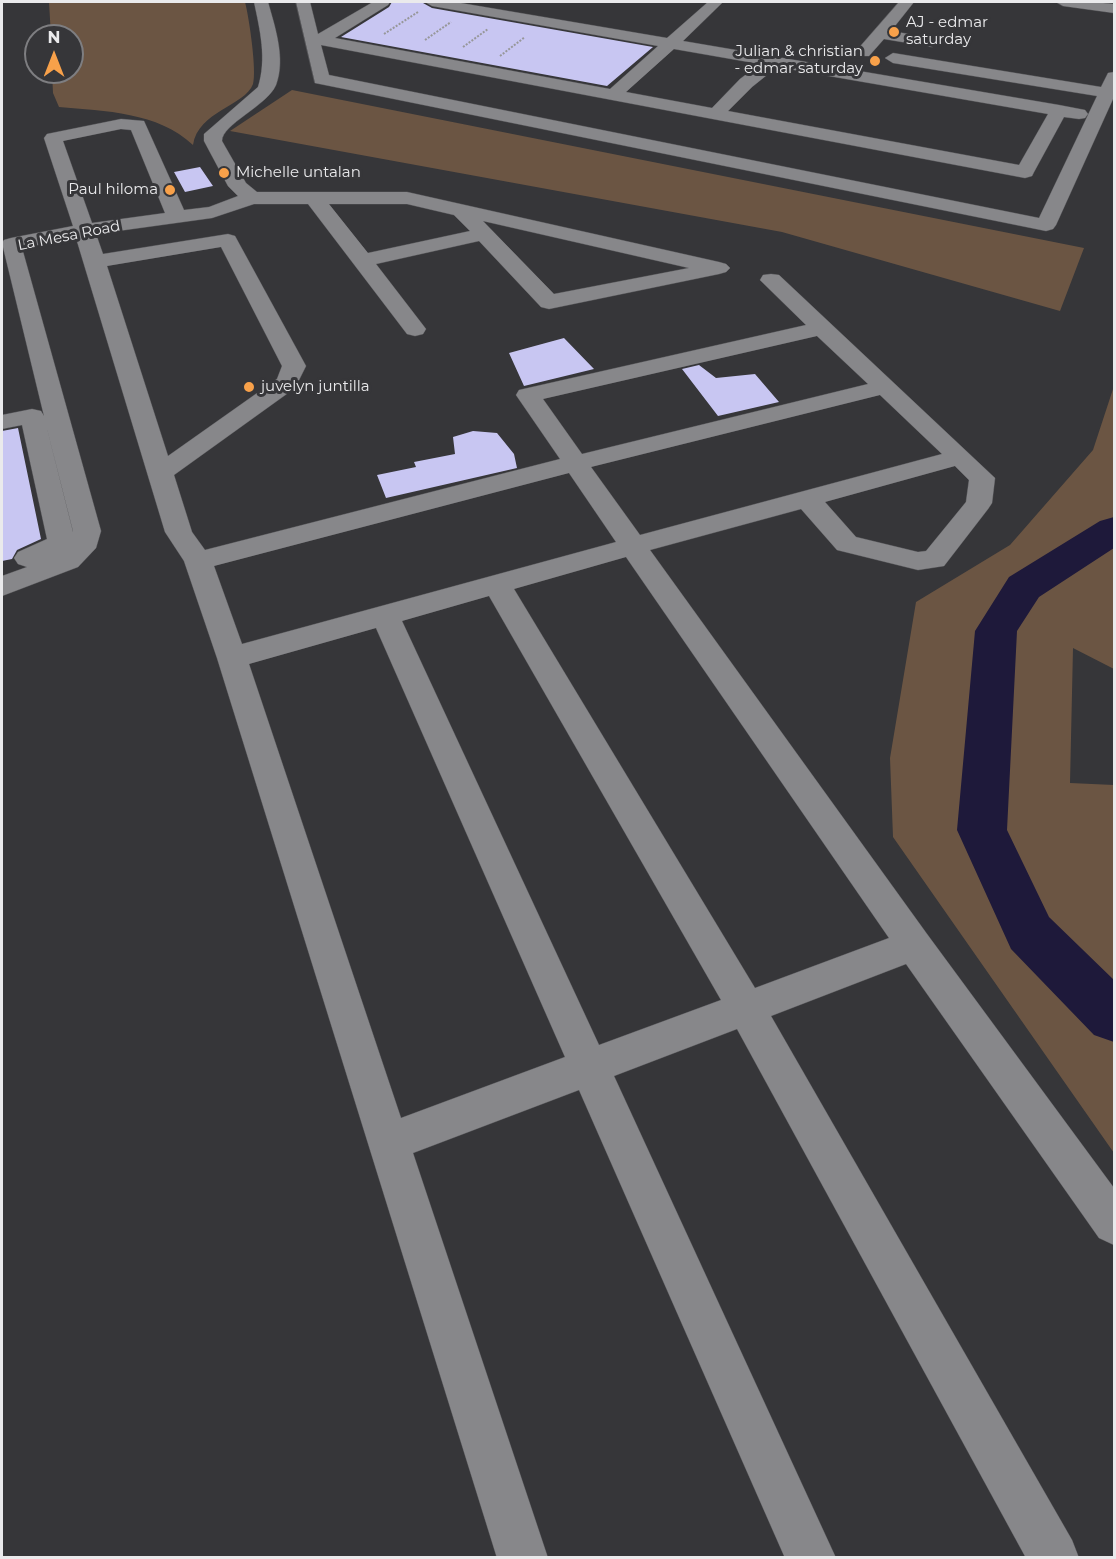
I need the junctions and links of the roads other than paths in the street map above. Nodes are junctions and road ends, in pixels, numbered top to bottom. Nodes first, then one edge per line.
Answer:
1 (261, 2) edge
2 (303, 2) edge
3 (383, 2) edge
4 (432, 2) edge
5 (907, 2) edge
6 (1063, 2) edge
7 (688, 3) dead end
8 (713, 4) edge
9 (1114, 9) edge
10 (669, 20) dead end
11 (691, 24) junction
12 (713, 28) dead end
13 (880, 34) junction
14 (670, 43) junction
15 (952, 45) dead end
16 (843, 50) dead end
17 (863, 53) junction
18 (314, 55) junction
19 (775, 60) junction
20 (1111, 81) edge
21 (612, 96) junction
22 (1059, 110) junction
23 (716, 115) junction
24 (591, 116) dead end
25 (1096, 116) junction
26 (574, 131) junction
27 (812, 158) dead end
28 (797, 176) junction
29 (1059, 196) junction
30 (252, 198) junction
31 (314, 198) junction
32 (459, 208) junction
33 (177, 217) junction
34 (84, 230) junction
35 (484, 234) junction
36 (362, 261) junction
37 (95, 262) junction
38 (771, 280) dead end
39 (822, 328) junction
40 (416, 329) dead end
41 (884, 387) junction
42 (2, 422) edge
43 (960, 457) junction
44 (575, 463) junction
45 (162, 472) junction
46 (807, 499) junction
47 (633, 546) junction
48 (198, 561) junction
49 (2, 570) edge
50 (497, 584) junction
51 (2, 587) edge
52 (385, 615) junction
53 (232, 658) junction
54 (914, 945) junction
55 (746, 1008) junction
56 (590, 1068) junction
57 (387, 1143) junction
58 (1114, 1223) edge
59 (523, 1557) edge
60 (812, 1557) edge
61 (1054, 1557) edge

1 - 30 street
2 - 18 street
3 - 21 street
4 - 14 street
5 - 13 street
6 - 9 street
7 - 8 street
8 - 11 street
10 - 11 street
11 - 12 street
11 - 14 street
13 - 15 street
13 - 17 street
14 - 19 street
14 - 21 street
16 - 17 street
17 - 20 street
18 - 26 street
18 - 29 street
19 - 22 street
19 - 23 street
20 - 25 street
21 - 23 street
22 - 23 street
22 - 25 street
24 - 26 street
25 - 29 street
26 - 28 street
27 - 28 street
28 - 29 street
30 - 31 street
30 - 33 street, La Mesa Road
31 - 32 street
31 - 36 street
32 - 35 street
32 - 35 street
33 - 34 street, La Mesa Road
33 - 34 street
34 - 37 street
34 - 51 street, La Mesa Road
35 - 36 street
36 - 40 street
37 - 45 street
37 - 45 street
38 - 39 street
39 - 41 street
39 - 44 street
41 - 43 street
41 - 44 street
42 - 49 street
43 - 46 street
43 - 46 street
44 - 47 street
44 - 48 street
45 - 48 street
46 - 47 street
47 - 50 street
47 - 54 street
48 - 53 street
50 - 52 street
50 - 55 street
52 - 53 street
52 - 56 street
53 - 57 street
54 - 55 street
54 - 58 street
55 - 56 street
55 - 61 street
56 - 57 street
56 - 60 street
57 - 59 street

